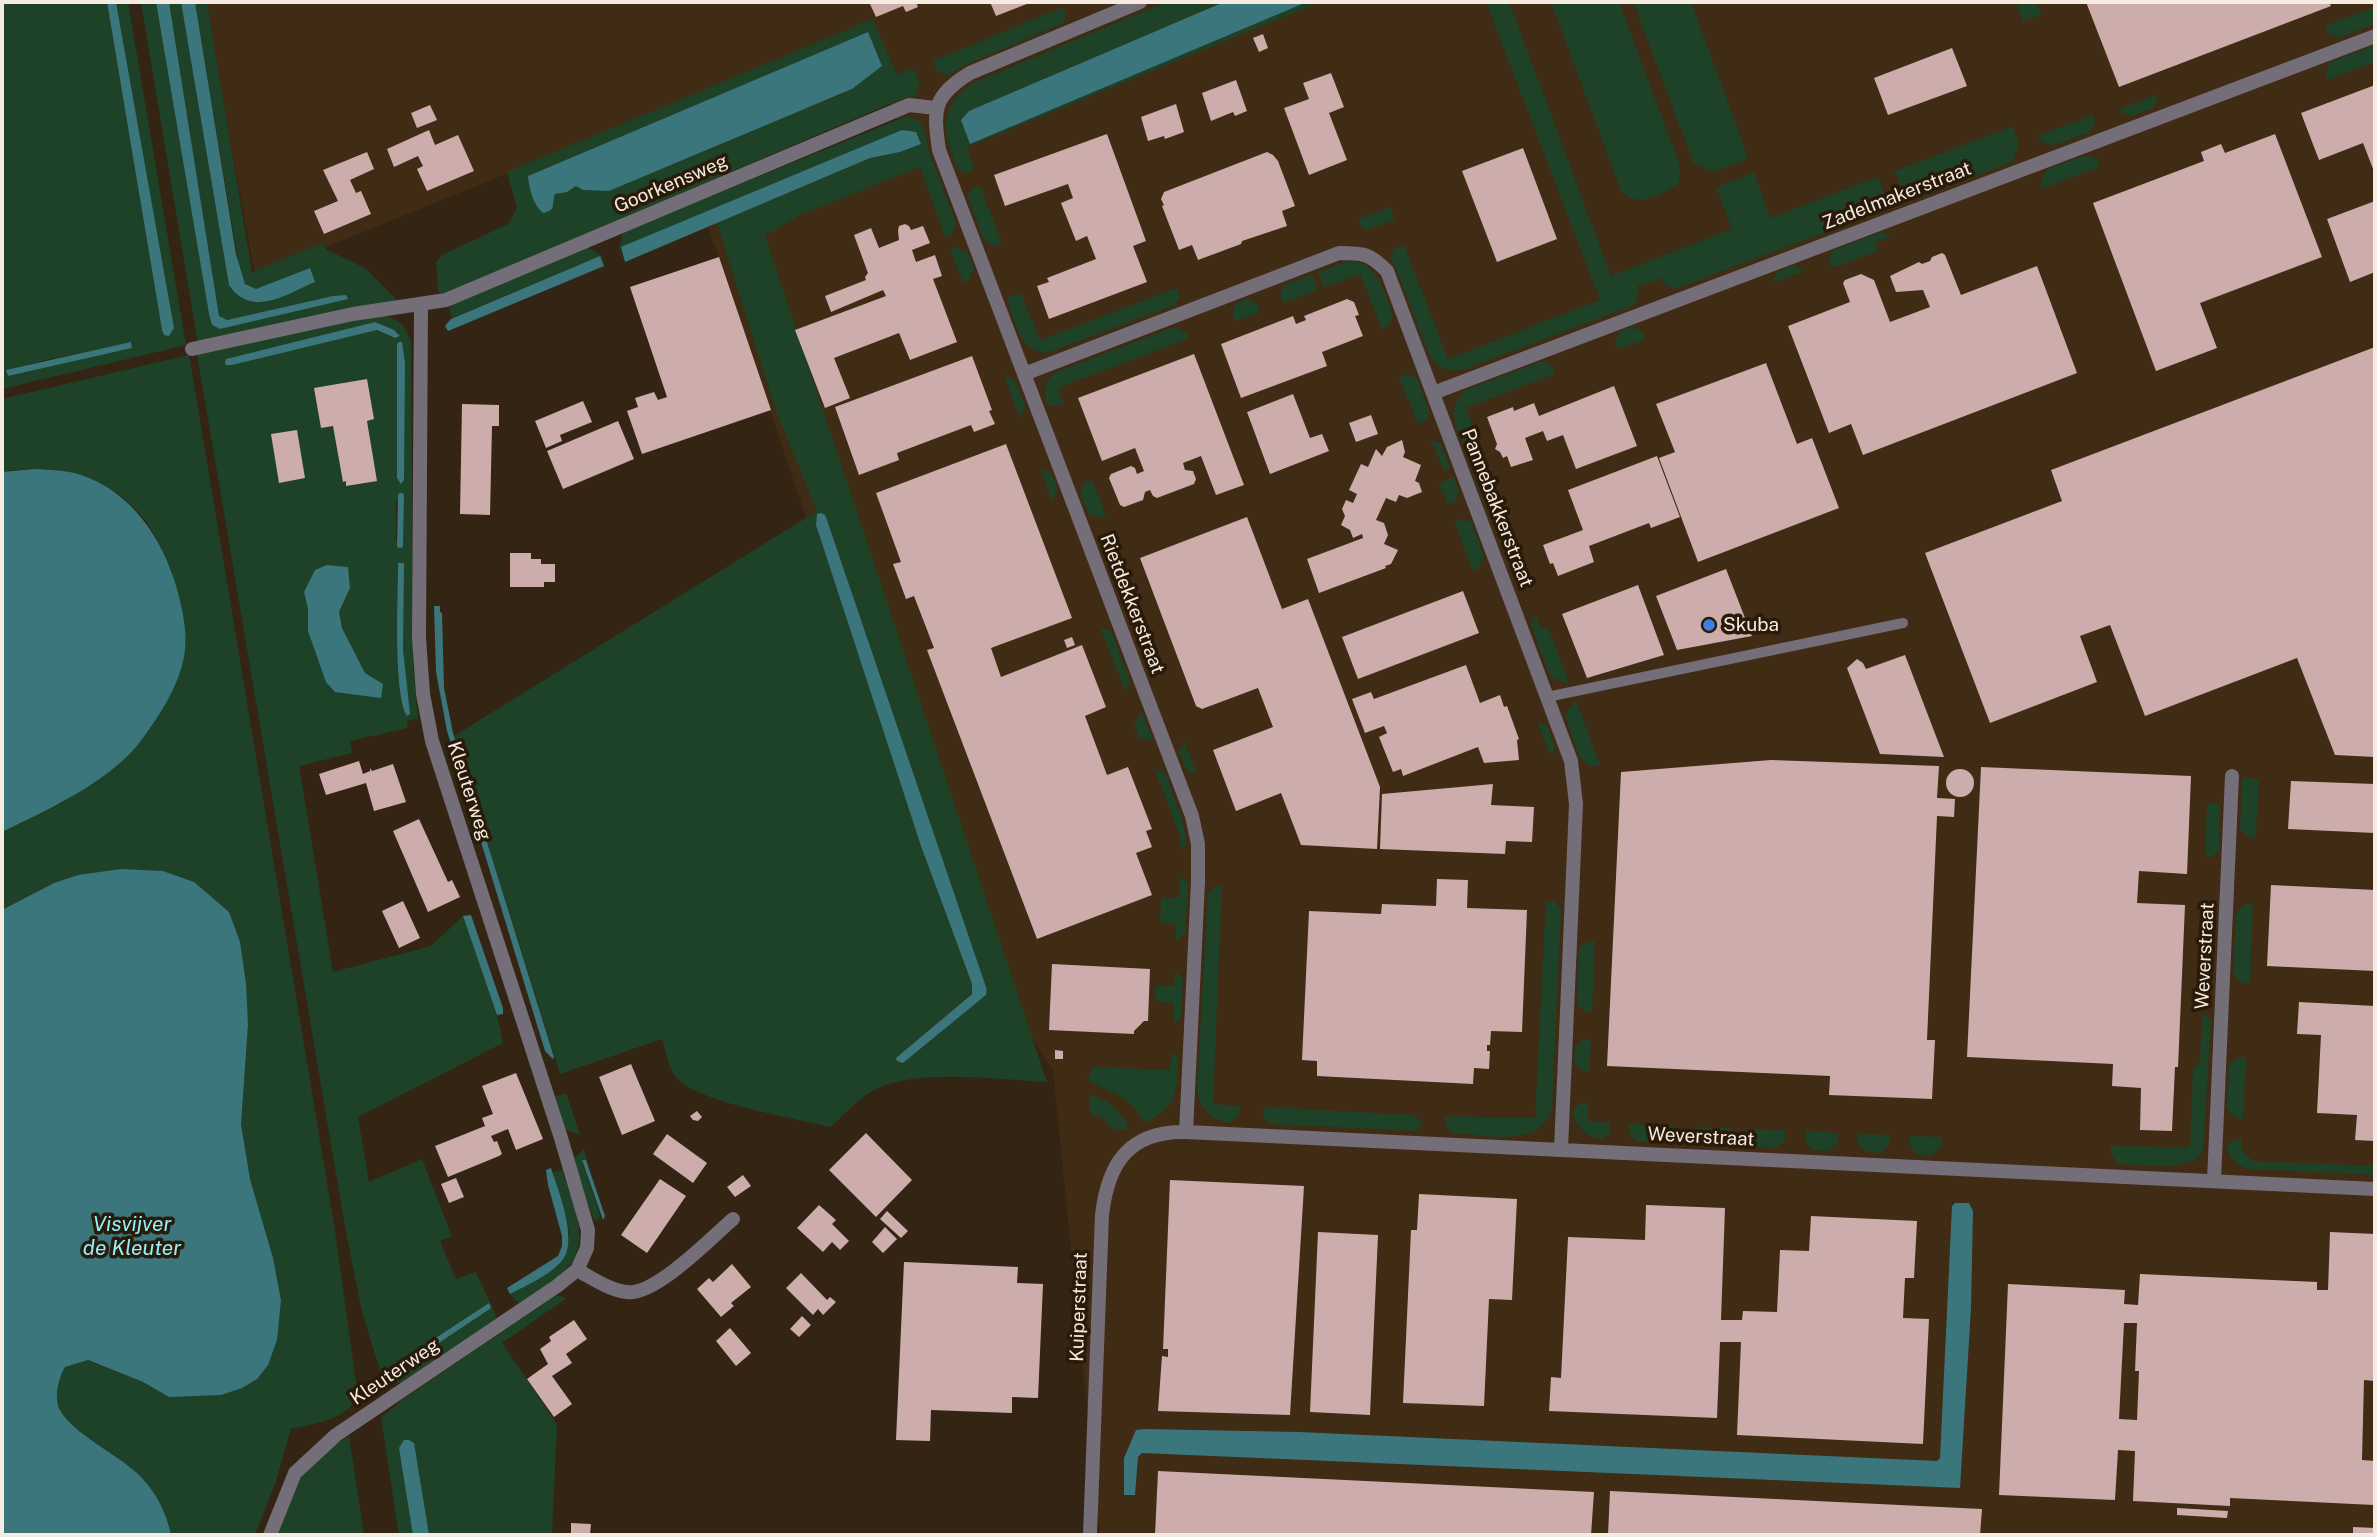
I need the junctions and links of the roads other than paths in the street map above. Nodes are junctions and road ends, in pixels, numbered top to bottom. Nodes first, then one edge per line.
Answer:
1 (1140, 2) edge
2 (2375, 36) edge
3 (936, 107) junction
4 (421, 305) junction
5 (192, 349) dead end
6 (1024, 374) junction
7 (1433, 393) junction
8 (1903, 623) dead end
9 (1547, 697) junction
10 (2232, 776) dead end
11 (1186, 1132) junction
12 (1561, 1149) junction
13 (2214, 1180) junction
14 (2375, 1189) edge
15 (733, 1219) dead end
16 (577, 1270) junction
17 (270, 1535) edge
18 (1090, 1535) edge

1 - 3 street
2 - 7 street, Zadelmakerstraat
3 - 4 street, Goorkensweg
3 - 6 street, Rietdekkerstraat
4 - 5 street, Goorkensweg
4 - 16 street, Kleuterweg
6 - 7 street, Pannebakkerstraat
6 - 11 street, Rietdekkerstraat
7 - 9 street, Pannebakkerstraat
8 - 9 lane
9 - 12 street, Pannebakkerstraat
10 - 13 street, Weverstraat
11 - 12 street, Weverstraat
11 - 18 street, Kuiperstraat
12 - 13 street, Weverstraat
13 - 14 street, Weverstraat
15 - 16 street
16 - 17 street, Kleuterweg

